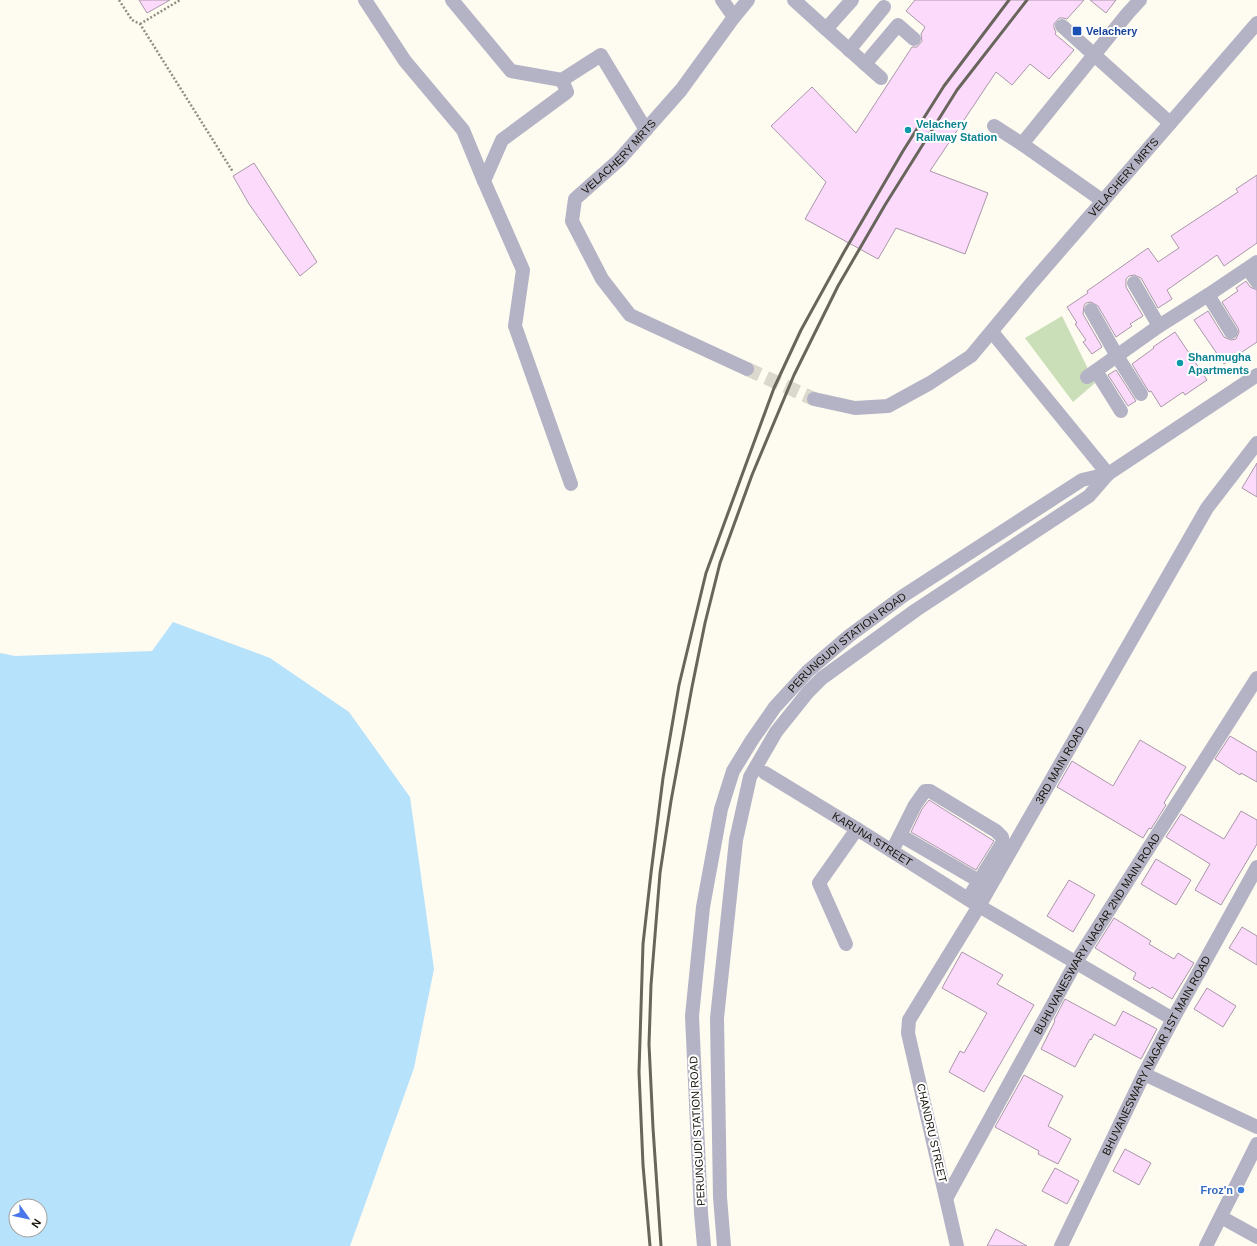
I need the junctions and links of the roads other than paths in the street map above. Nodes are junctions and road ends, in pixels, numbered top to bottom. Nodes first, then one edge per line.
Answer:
1 (365, 0) edge
2 (452, 0) edge
3 (722, 0) edge
4 (748, 0) edge
5 (794, 0) edge
6 (852, 0) edge
7 (1140, 0) edge
8 (884, 7) dead end
9 (734, 17) junction
10 (1257, 23) edge
11 (1062, 26) dead end
12 (826, 29) junction
13 (914, 39) dead end
14 (849, 50) junction
15 (1094, 54) junction
16 (865, 64) junction
17 (881, 78) dead end
18 (562, 80) junction
19 (1170, 123) junction
20 (994, 126) dead end
21 (646, 130) junction
22 (1022, 144) junction
23 (484, 181) junction
24 (1103, 201) junction
25 (1252, 265) edge
26 (1257, 282) edge
27 (1134, 283) dead end
28 (1208, 295) junction
29 (1091, 310) dead end
30 (1158, 326) junction
31 (992, 332) junction
32 (1231, 332) dead end
33 (1117, 356) junction
34 (747, 369) tunnel mouth
35 (1257, 375) edge
36 (1141, 394) dead end
37 (814, 399) tunnel mouth
38 (1122, 411) dead end
39 (1257, 443) edge
40 (1108, 474) junction
41 (571, 484) dead end
42 (1257, 678) edge
43 (765, 773) dead end
44 (857, 829) junction
45 (900, 835) junction
46 (926, 850) junction
47 (892, 851) junction
48 (916, 866) junction
49 (1257, 867) edge
50 (960, 870) junction
51 (979, 881) junction
52 (950, 888) junction
53 (973, 903) junction
54 (846, 944) dead end
55 (1076, 962) junction
56 (1173, 1019) junction
57 (909, 1020) joint
58 (1144, 1074) junction
59 (1257, 1127) edge
60 (1257, 1144) edge
61 (947, 1197) junction
62 (1221, 1217) junction
63 (1257, 1237) edge
64 (704, 1246) edge
65 (724, 1246) edge
66 (957, 1246) edge
67 (1061, 1246) edge
68 (1206, 1246) edge

1 - 23 street
2 - 18 street
3 - 9 street
4 - 9 street, VELACHERY MRTS
5 - 12 street
6 - 12 street
7 - 15 street
8 - 14 street
9 - 21 street, VELACHERY MRTS
10 - 19 street, VELACHERY MRTS
11 - 15 street
12 - 14 street
13 - 16 street
14 - 16 street
15 - 19 street
15 - 22 street
16 - 17 street
18 - 21 street
18 - 23 street
19 - 24 street, VELACHERY MRTS
20 - 22 street
21 - 34 street, VELACHERY MRTS
22 - 24 street
23 - 41 street
24 - 31 street, VELACHERY MRTS
25 - 26 street
25 - 28 street
27 - 30 street
28 - 30 street
28 - 32 street
29 - 33 street
30 - 33 street
31 - 37 street, VELACHERY MRTS
31 - 40 street
33 - 36 street
33 - 38 street
35 - 40 street, PERUNGUDI STATION ROAD
39 - 53 street, 3RD MAIN ROAD
40 - 64 street, PERUNGUDI STATION ROAD
40 - 65 street, PERUNGUDI STATION ROAD
42 - 55 street, BUHUVANESWARY NAGAR 2ND MAIN ROAD
43 - 44 street, KARUNA STREET
44 - 47 street, KARUNA STREET
44 - 54 street
45 - 46 street
45 - 47 street
45 - 51 street
46 - 48 street
46 - 50 street
47 - 48 street, KARUNA STREET
48 - 52 street, KARUNA STREET
49 - 56 street, BHUVANESWARY NAGAR 1ST MAIN ROAD
50 - 51 street
50 - 52 street
51 - 53 street
52 - 53 street, KARUNA STREET
53 - 55 street, KARUNA STREET
53 - 57 street, 3RD MAIN ROAD
55 - 56 street, KARUNA STREET
55 - 61 street, BUHUVANESWARY NAGAR 2ND MAIN ROAD
56 - 58 street, BHUVANESWARY NAGAR 1ST MAIN ROAD
57 - 61 street, CHANDRU STREET
58 - 59 street
58 - 67 street, BHUVANESWARY NAGAR 1ST MAIN ROAD
60 - 62 street
61 - 66 street, CHANDRU STREET
62 - 63 street
62 - 68 street

